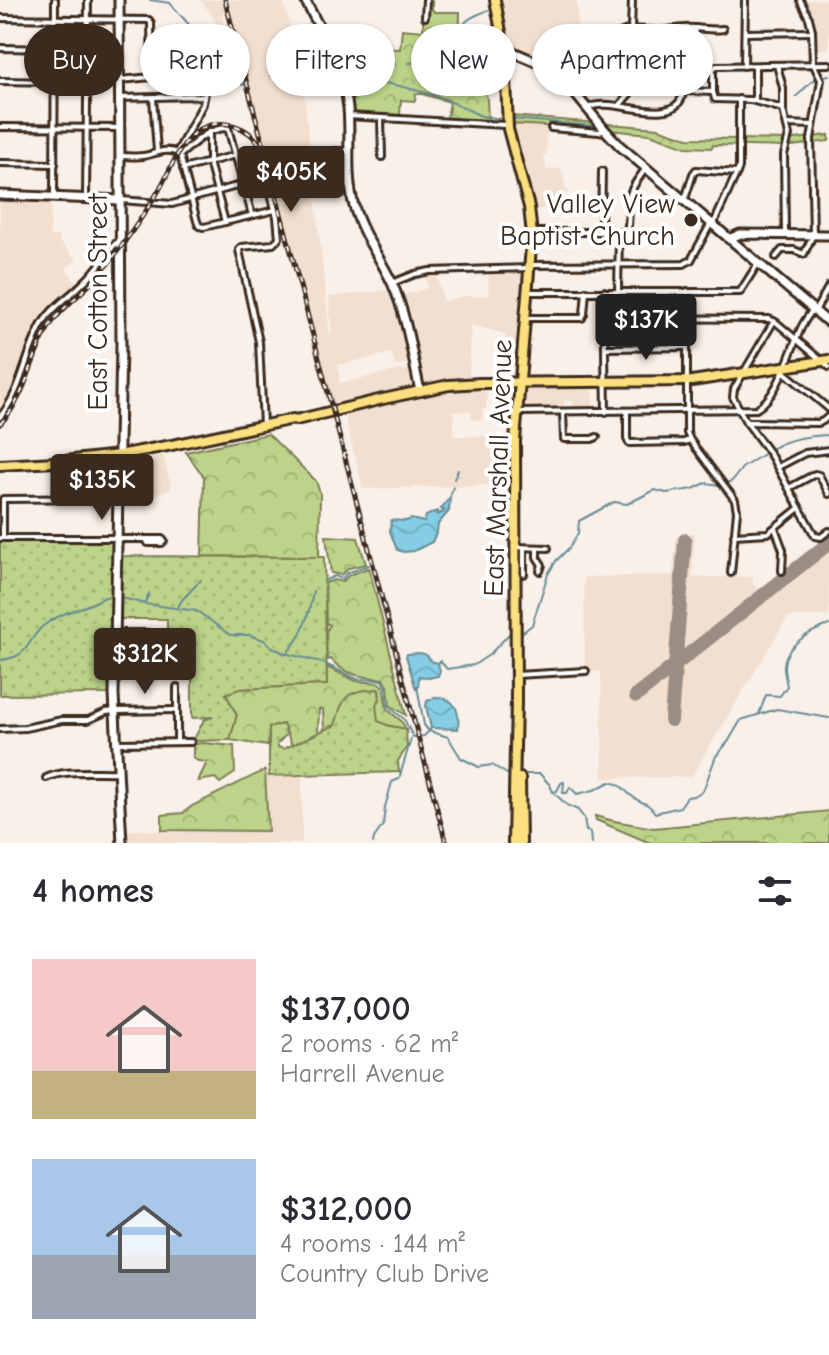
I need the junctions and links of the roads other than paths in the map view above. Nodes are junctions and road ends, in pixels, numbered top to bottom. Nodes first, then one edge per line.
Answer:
1 (55, 0) edge
2 (88, 0) edge
3 (119, 0) edge
4 (305, 0) edge
5 (426, 0) edge
6 (495, 0) edge
7 (632, 0) edge
8 (745, 0) edge
9 (800, 0) edge
10 (425, 17) dead end
11 (0, 18) edge
12 (55, 18) junction
13 (88, 18) junction
14 (119, 19) junction
15 (55, 24) edge
16 (88, 24) edge
17 (119, 24) edge
18 (500, 24) edge
19 (631, 24) edge
20 (723, 29) dead end
21 (713, 30) edge
22 (812, 32) junction
23 (745, 33) junction
24 (0, 48) edge
25 (24, 49) edge
26 (829, 64) edge
27 (777, 65) junction
28 (813, 65) junction
29 (744, 66) junction
30 (755, 66) junction
31 (0, 81) edge
32 (24, 82) edge
33 (124, 82) edge
34 (713, 92) joint
35 (55, 96) edge
36 (88, 96) edge
37 (506, 96) edge
38 (578, 96) edge
39 (628, 96) edge
40 (682, 96) edge
41 (204, 97) joint
42 (120, 98) joint
43 (153, 98) junction
44 (739, 99) junction
45 (755, 100) junction
46 (619, 106) junction
47 (588, 108) junction
48 (783, 109) junction
49 (348, 116) junction
50 (381, 118) junction
51 (787, 124) junction
52 (508, 125) junction
53 (814, 125) junction
54 (0, 127) edge
55 (55, 127) junction
56 (87, 127) junction
57 (120, 128) junction
58 (551, 128) dead end
59 (605, 130) junction
60 (209, 132) junction
61 (157, 151) junction
62 (336, 151) dead end
63 (348, 151) junction
64 (178, 154) junction
65 (236, 155) junction
66 (120, 156) junction
67 (382, 157) dead end
68 (209, 162) junction
69 (0, 163) edge
70 (55, 164) junction
71 (646, 168) junction
72 (183, 169) junction
73 (602, 171) dead end
74 (737, 173) junction
75 (244, 184) junction
76 (217, 192) junction
77 (0, 195) edge
78 (54, 197) junction
79 (86, 199) junction
80 (191, 199) junction
81 (120, 200) junction
82 (684, 200) junction
83 (275, 210) junction
84 (252, 215) junction
85 (225, 222) junction
86 (712, 224) junction
87 (532, 232) junction
88 (601, 232) junction
89 (619, 233) junction
90 (742, 234) junction
91 (785, 234) junction
92 (813, 235) junction
93 (829, 235) edge
94 (729, 239) junction
95 (120, 241) junction
96 (739, 247) junction
97 (776, 257) dead end
98 (758, 263) junction
99 (618, 265) junction
100 (530, 266) junction
101 (392, 283) junction
102 (829, 286) edge
103 (586, 291) junction
104 (604, 291) junction
105 (687, 291) junction
106 (527, 292) junction
107 (618, 292) junction
108 (814, 310) junction
109 (525, 318) junction
110 (605, 318) junction
111 (687, 318) junction
112 (774, 321) junction
113 (829, 323) edge
114 (797, 341) junction
115 (687, 347) junction
116 (605, 348) junction
117 (826, 363) edge
118 (784, 369) junction
119 (743, 374) junction
120 (687, 381) junction
121 (605, 383) junction
122 (519, 384) junction
123 (420, 391) junction
124 (829, 409) edge
125 (741, 410) junction
126 (627, 411) junction
127 (687, 411) junction
128 (516, 412) junction
129 (563, 412) junction
130 (606, 412) junction
131 (829, 416) edge
132 (0, 417) edge
133 (746, 422) junction
134 (263, 425) junction
135 (597, 437) dead end
136 (690, 440) junction
137 (829, 450) edge
138 (119, 455) junction
139 (0, 465) edge
140 (778, 467) junction
141 (789, 488) junction
142 (829, 494) edge
143 (118, 498) junction
144 (800, 507) junction
145 (775, 528) junction
146 (829, 531) edge
147 (734, 535) junction
148 (2, 538) edge
149 (117, 538) junction
150 (146, 539) dead end
151 (520, 548) junction
152 (537, 548) junction
153 (548, 548) dead end
154 (540, 571) dead end
155 (782, 571) dead end
156 (731, 573) dead end
157 (524, 574) dead end
158 (115, 633) junction
159 (148, 633) dead end
160 (586, 671) dead end
161 (516, 675) junction
162 (177, 687) dead end
163 (177, 710) junction
164 (115, 711) junction
165 (0, 729) edge
166 (177, 742) junction
167 (191, 742) dead end
168 (116, 743) junction
169 (119, 772) junction
170 (46, 778) dead end
171 (517, 839) edge
172 (122, 843) edge

1 - 12 street
2 - 13 street
3 - 14 street, East Cotton Street
4 - 49 street
5 - 10 street
6 - 18 main road, East Marshall Avenue
7 - 19 street
8 - 23 street
9 - 22 street
11 - 12 street
12 - 13 street
12 - 15 street
13 - 14 street
13 - 16 street
14 - 17 street, East Cotton Street
14 - 33 street
20 - 21 street
22 - 23 street
22 - 28 street
23 - 29 street
24 - 25 street
26 - 28 street
27 - 28 street
27 - 30 street
27 - 48 street
28 - 53 street
29 - 30 street
29 - 34 street
30 - 45 street
31 - 32 street
34 - 44 street
35 - 55 street
36 - 56 street
37 - 52 main road, East Marshall Avenue
38 - 47 street
39 - 46 street
40 - 46 street
41 - 43 street
41 - 64 street
42 - 43 street
42 - 57 street, East Cotton Street
43 - 61 street
44 - 45 street
44 - 74 street
45 - 48 street
46 - 47 street
47 - 59 street
48 - 51 street
49 - 50 street
49 - 63 street
50 - 52 street
50 - 67 street
51 - 53 street
51 - 91 street
52 - 87 main road, East Marshall Avenue
53 - 92 street
54 - 55 street
55 - 56 street
55 - 70 street
56 - 57 street
56 - 79 street
57 - 66 street, East Cotton Street
58 - 59 street
59 - 71 street
60 - 64 street
60 - 65 street
60 - 68 street
61 - 64 street
61 - 66 street
62 - 63 street
63 - 101 street
64 - 72 street
65 - 68 street
65 - 75 street
65 - 83 street
66 - 81 street, East Cotton Street
68 - 72 street
68 - 76 street
69 - 70 street
70 - 78 street
71 - 82 street
71 - 89 street
72 - 80 street
73 - 88 street
74 - 82 street
74 - 86 street
75 - 76 street
75 - 84 street
76 - 80 street
76 - 85 street
77 - 78 street
78 - 79 street
79 - 81 street
80 - 81 street
80 - 85 street
81 - 95 street, East Cotton Street
82 - 86 street
83 - 84 street
83 - 134 street
84 - 85 street
86 - 94 street
86 - 99 street
87 - 88 street
87 - 100 main road, East Marshall Avenue
88 - 89 street
89 - 99 street
90 - 91 street
90 - 94 street
90 - 96 street
91 - 92 street
92 - 93 street
92 - 97 street
94 - 96 street
95 - 132 street
95 - 138 street, East Cotton Street
96 - 98 street
98 - 105 street
98 - 108 street
99 - 100 street
99 - 107 street
100 - 101 street
100 - 106 main road, East Marshall Avenue
101 - 123 street
102 - 108 street
103 - 104 street
103 - 106 street
103 - 109 street
104 - 107 street
104 - 110 street
105 - 107 street
105 - 111 street
106 - 109 main road, East Marshall Avenue
108 - 113 street
108 - 114 street
109 - 122 main road, East Marshall Avenue
110 - 111 street
110 - 116 street
111 - 112 street
111 - 115 street
112 - 114 street
112 - 119 street
114 - 117 street
114 - 118 street
115 - 116 street
115 - 120 street
116 - 121 street
117 - 118 main road
118 - 119 main road
118 - 124 street
118 - 125 street
119 - 120 main road
119 - 125 street
120 - 121 main road
120 - 127 street
121 - 122 main road
121 - 130 street
122 - 123 main road
122 - 128 main road, East Marshall Avenue
123 - 134 main road
125 - 127 street
125 - 133 street
126 - 127 street
126 - 130 street
126 - 136 street
127 - 136 street
128 - 129 street
128 - 151 main road, East Marshall Avenue
129 - 130 street
129 - 135 street
131 - 133 street
133 - 140 street
134 - 138 main road
136 - 147 street
137 - 140 street
138 - 139 main road
138 - 143 street, East Cotton Street
140 - 141 street
141 - 142 street
141 - 144 street
143 - 148 street
143 - 149 street, East Cotton Street
144 - 145 street
144 - 146 street
145 - 147 street
145 - 155 street
147 - 156 street
148 - 149 street
149 - 150 street
149 - 158 street, East Cotton Street
151 - 152 street
151 - 157 street
151 - 161 main road, East Marshall Avenue
152 - 153 street
152 - 154 street
158 - 159 street
158 - 164 street, East Cotton Street
160 - 161 street
161 - 171 main road, East Marshall Avenue
162 - 163 street
163 - 164 street
163 - 166 street
164 - 165 street
164 - 168 street, East Cotton Street
166 - 167 street
166 - 168 street
168 - 169 street, East Cotton Street
169 - 170 street
169 - 172 street, East Cotton Street

